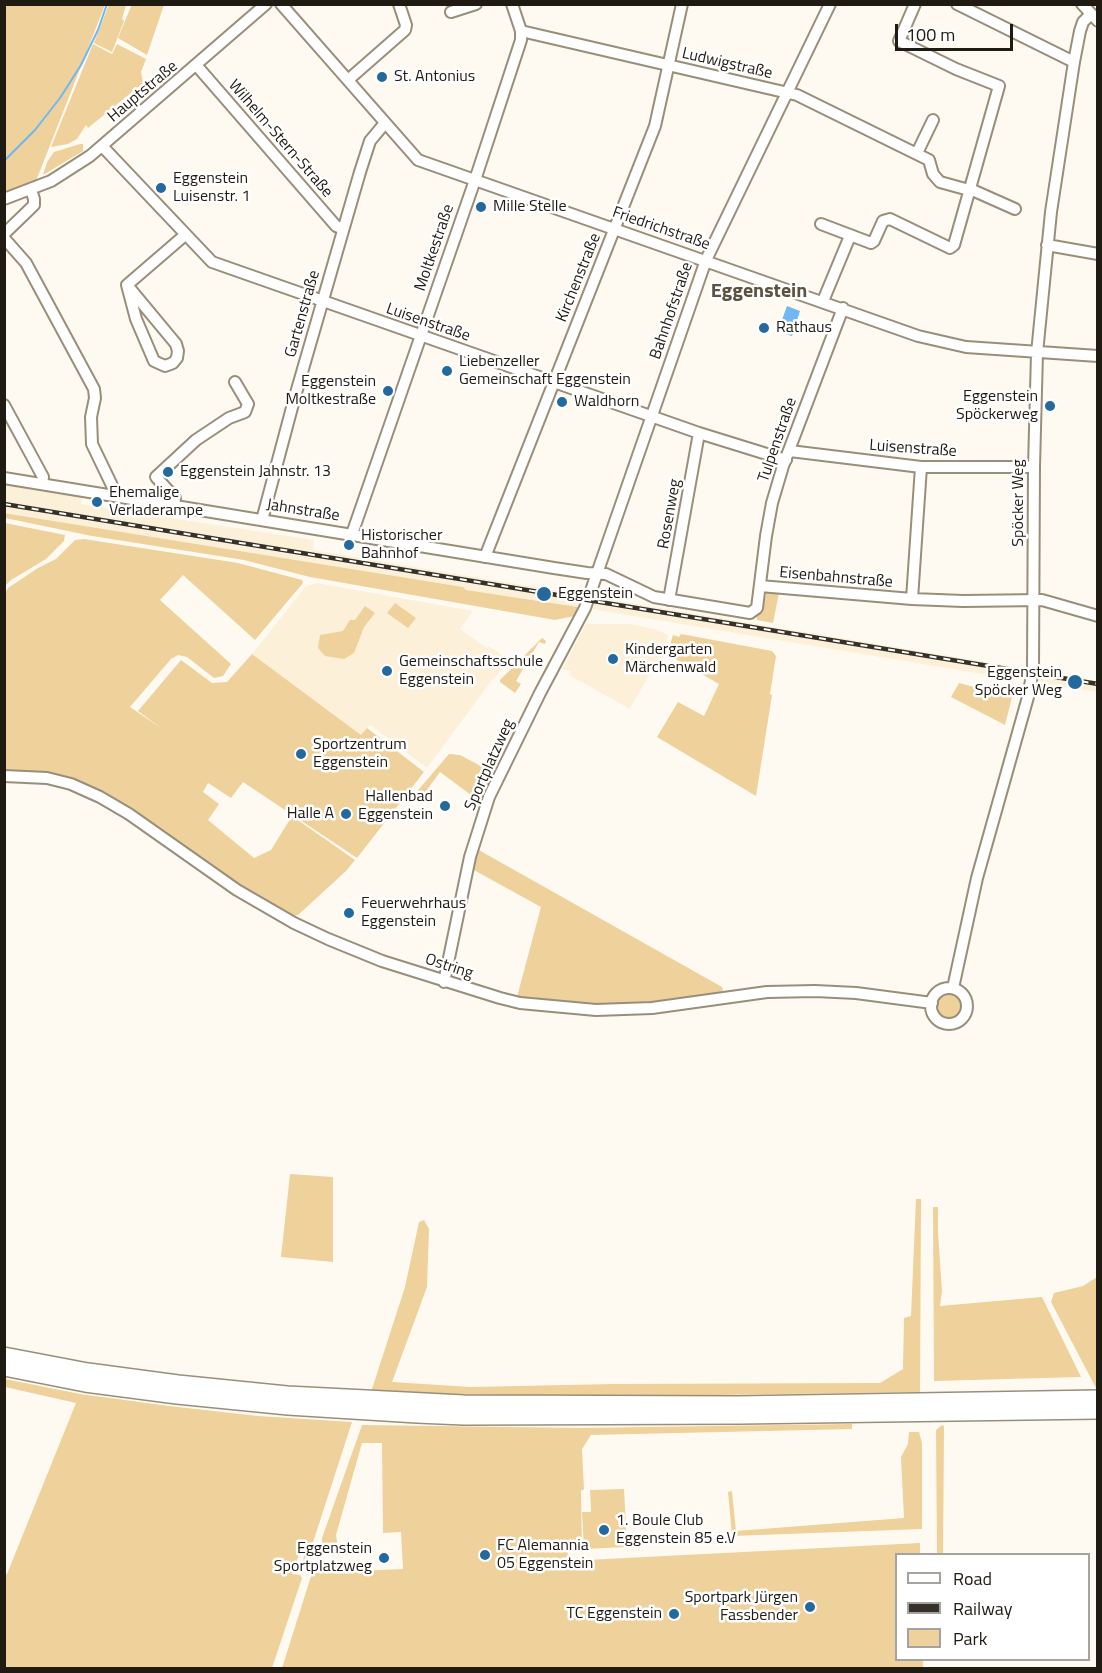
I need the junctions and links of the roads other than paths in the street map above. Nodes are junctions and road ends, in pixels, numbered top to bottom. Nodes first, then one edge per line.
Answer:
1 (266, 4) edge
2 (281, 4) edge
3 (399, 4) edge
4 (476, 4) edge
5 (512, 4) edge
6 (682, 4) edge
7 (830, 4) edge
8 (915, 4) edge
9 (957, 4) edge
10 (1082, 4) edge
11 (451, 12) dead end
12 (1094, 17) edge
13 (521, 31) junction
14 (1074, 62) junction
15 (197, 66) junction
16 (667, 66) junction
17 (348, 80) junction
18 (788, 93) junction
19 (933, 120) dead end
20 (385, 123) junction
21 (102, 146) junction
22 (917, 153) junction
23 (475, 180) junction
24 (31, 190) junction
25 (970, 190) junction
26 (4, 199) edge
27 (1015, 209) dead end
28 (821, 224) dead end
29 (343, 229) junction
30 (615, 229) junction
31 (185, 235) junction
32 (4, 236) edge
33 (850, 236) junction
34 (1047, 246) junction
35 (1098, 254) edge
36 (706, 260) junction
37 (127, 285) junction
38 (823, 301) junction
39 (322, 302) junction
40 (843, 308) junction
41 (420, 336) junction
42 (1037, 352) junction
43 (1098, 356) edge
44 (235, 382) dead end
45 (553, 382) junction
46 (4, 405) edge
47 (651, 416) junction
48 (699, 433) junction
49 (788, 456) junction
50 (921, 467) junction
51 (1034, 467) junction
52 (4, 478) edge
53 (42, 484) junction
54 (117, 496) junction
55 (174, 506) junction
56 (262, 520) junction
57 (352, 534) junction
58 (485, 557) junction
59 (597, 573) junction
60 (760, 586) junction
61 (912, 599) junction
62 (669, 600) junction
63 (1035, 600) junction
64 (1098, 616) edge
65 (4, 776) edge
66 (444, 982) junction
67 (953, 988) junction
68 (932, 1003) junction
69 (4, 1355) edge
70 (4, 1368) edge
71 (1098, 1398) edge
72 (1098, 1411) edge

1 - 15 street, Hauptstraße
2 - 17 street, Friedrichstraße
3 - 17 street
4 - 11 street
5 - 13 street
6 - 16 street, Kirchenstraße
7 - 18 street, Bahnhofstraße
8 - 25 street
9 - 14 street
10 - 12 street
12 - 14 street, Spöcker Weg
13 - 16 street, Ludwigstraße
13 - 23 street, Moltkestraße
14 - 34 street, Spöcker Weg
15 - 21 street, Hauptstraße
15 - 29 street, Wilhelm-Stern-Straße
16 - 18 street, Ludwigstraße
16 - 30 street, Kirchenstraße
17 - 20 street, Friedrichstraße
18 - 22 street, Ludwigstraße
18 - 36 street, Bahnhofstraße
19 - 22 street
20 - 23 street, Friedrichstraße
20 - 29 street, Gartenstraße
21 - 24 street, Hauptstraße
21 - 31 street, Luisenstraße
22 - 25 street, Ludwigstraße
23 - 30 street, Friedrichstraße
23 - 41 street, Moltkestraße
24 - 26 street, Hauptstraße
24 - 32 street
25 - 27 street, Ludwigstraße
25 - 33 street
28 - 33 street
29 - 39 street, Gartenstraße
30 - 36 street, Friedrichstraße
30 - 45 street, Kirchenstraße
31 - 37 street
31 - 39 street, Luisenstraße
32 - 54 street
33 - 38 street
34 - 35 street
34 - 42 street, Spöcker Weg
36 - 38 street, Friedrichstraße
36 - 47 street, Bahnhofstraße
37 - 37 street
38 - 40 street, Friedrichstraße
39 - 41 street, Luisenstraße
39 - 56 street, Gartenstraße
40 - 42 street, Friedrichstraße
40 - 49 street, Tulpenstraße
41 - 45 street, Luisenstraße
41 - 57 street, Moltkestraße
42 - 43 street, Friedrichstraße
42 - 51 street, Spöcker Weg
44 - 55 street
45 - 47 street, Luisenstraße
45 - 58 street, Kirchenstraße
46 - 53 street
47 - 48 street, Luisenstraße
47 - 59 street, Bahnhofstraße
48 - 49 street, Luisenstraße
48 - 62 street, Rosenweg
49 - 50 street, Luisenstraße
49 - 60 street, Tulpenstraße
50 - 51 street, Luisenstraße
50 - 61 street
51 - 63 street, Spöcker Weg
52 - 53 street, Jahnstraße
53 - 54 street, Jahnstraße
54 - 55 street, Jahnstraße
55 - 56 street, Jahnstraße
56 - 57 street, Jahnstraße
57 - 58 street, Jahnstraße
58 - 59 street, Jahnstraße
59 - 62 street, Eisenbahnstraße
59 - 66 street, Sportplatzweg
60 - 61 street, Eisenbahnstraße
60 - 62 street, Eisenbahnstraße
61 - 63 street, Eisenbahnstraße
63 - 64 street, Eisenbahnstraße
63 - 67 street, Spöcker Weg
65 - 66 street, Ostring
66 - 68 street, Ostring
67 - 68 street
67 - 68 street
69 - 71 highway
70 - 72 highway

